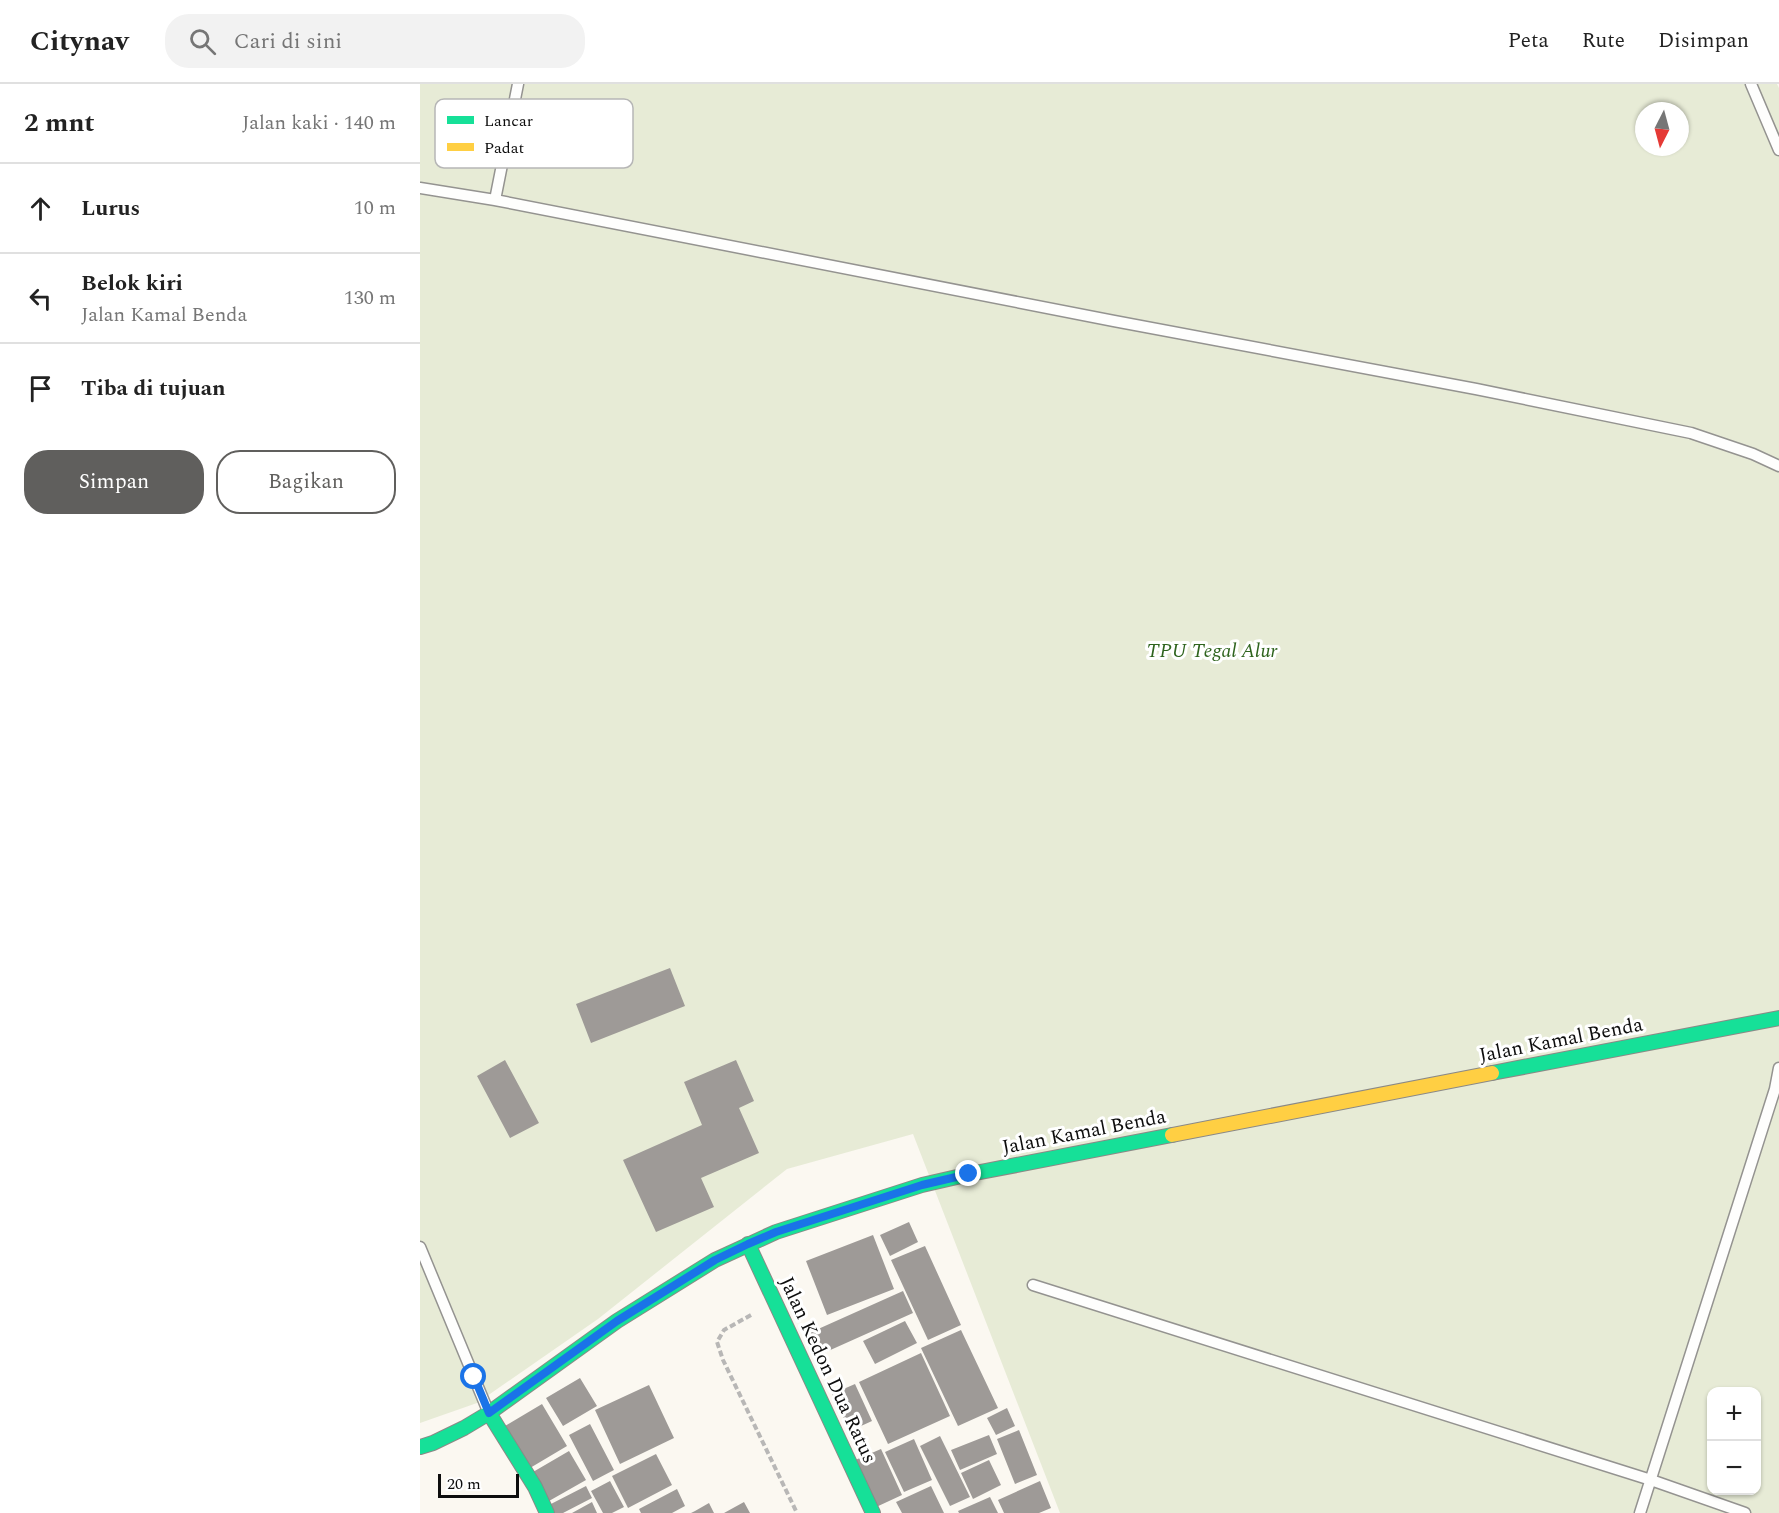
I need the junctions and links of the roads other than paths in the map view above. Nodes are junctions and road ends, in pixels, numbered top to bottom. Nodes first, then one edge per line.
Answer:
1 (518, 84) edge
2 (1751, 84) edge
3 (515, 99) edge
4 (1779, 150) edge
5 (501, 168) edge
6 (420, 188) edge
7 (495, 200) junction
8 (1779, 466) edge
9 (1779, 1018) edge
10 (1779, 1068) edge
11 (748, 1244) junction
12 (420, 1247) edge
13 (1033, 1285) dead end
14 (487, 1408) junction
15 (420, 1447) edge
16 (1651, 1480) junction
17 (547, 1513) edge
18 (873, 1513) edge
19 (1640, 1513) edge
20 (1745, 1513) edge

1 - 3 lane
2 - 4 lane
5 - 7 lane
6 - 7 lane
7 - 8 lane
9 - 11 main road, Jalan Kamal Benda
10 - 16 lane
11 - 14 main road, Jalan Kamal Benda
11 - 18 main road, Jalan Kedon Dua Ratus
12 - 14 lane
13 - 16 lane
14 - 15 main road, Jalan Kamal Benda
14 - 17 main road
16 - 19 lane
16 - 20 lane

